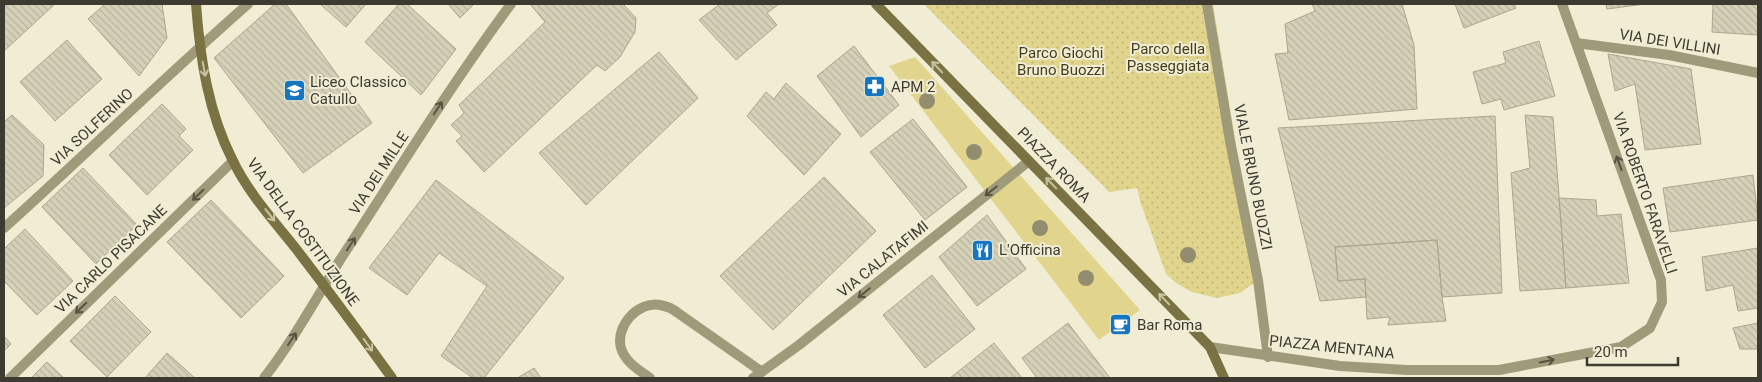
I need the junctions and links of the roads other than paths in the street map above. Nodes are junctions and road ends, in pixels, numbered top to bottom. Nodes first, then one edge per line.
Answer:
1 (196, 4) edge
2 (248, 4) edge
3 (511, 4) edge
4 (876, 4) edge
5 (1207, 4) edge
6 (1562, 4) edge
7 (1576, 43) junction
8 (199, 46) junction
9 (1758, 72) edge
10 (233, 161) junction
11 (1029, 161) junction
12 (4, 228) edge
13 (324, 285) junction
14 (1210, 347) junction
15 (1268, 356) junction
16 (1452, 370) joint
17 (762, 372) junction
18 (1500, 374) edge
19 (10, 378) edge
20 (264, 378) edge
21 (392, 378) edge
22 (650, 378) edge
23 (753, 378) edge
24 (1224, 378) edge

1 - 8 main road, VIA DELLA COSTITUZIONE
2 - 8 street, VIA SOLFERINO
13 -> 3 street, VIA DEI MILLE
11 -> 4 main road, PIAZZA ROMA
5 - 15 street, VIALE BRUNO BUOZZI
6 - 7 street, VIA ROBERTO FARAVELLI
7 - 9 street, VIA DEI VILLINI
18 -> 7 street, VIA ROBERTO FARAVELLI
8 -> 10 main road, VIA DELLA COSTITUZIONE
8 - 12 street, VIA SOLFERINO
10 -> 13 main road, VIA DELLA COSTITUZIONE
10 -> 19 street, VIA CARLO PISACANE
14 -> 11 main road, PIAZZA ROMA
11 -> 17 street, VIA CALATAFIMI
20 -> 13 street, VIA DEI MILLE
13 -> 21 main road, VIA DELLA COSTITUZIONE
14 - 15 street, PIAZZA MENTANA
14 - 24 main road, PIAZZA ROMA
15 - 16 street, PIAZZA MENTANA
16 - 18 street, VIA ROBERTO FARAVELLI
17 - 22 street
17 - 23 street, VIA CALATAFIMI

